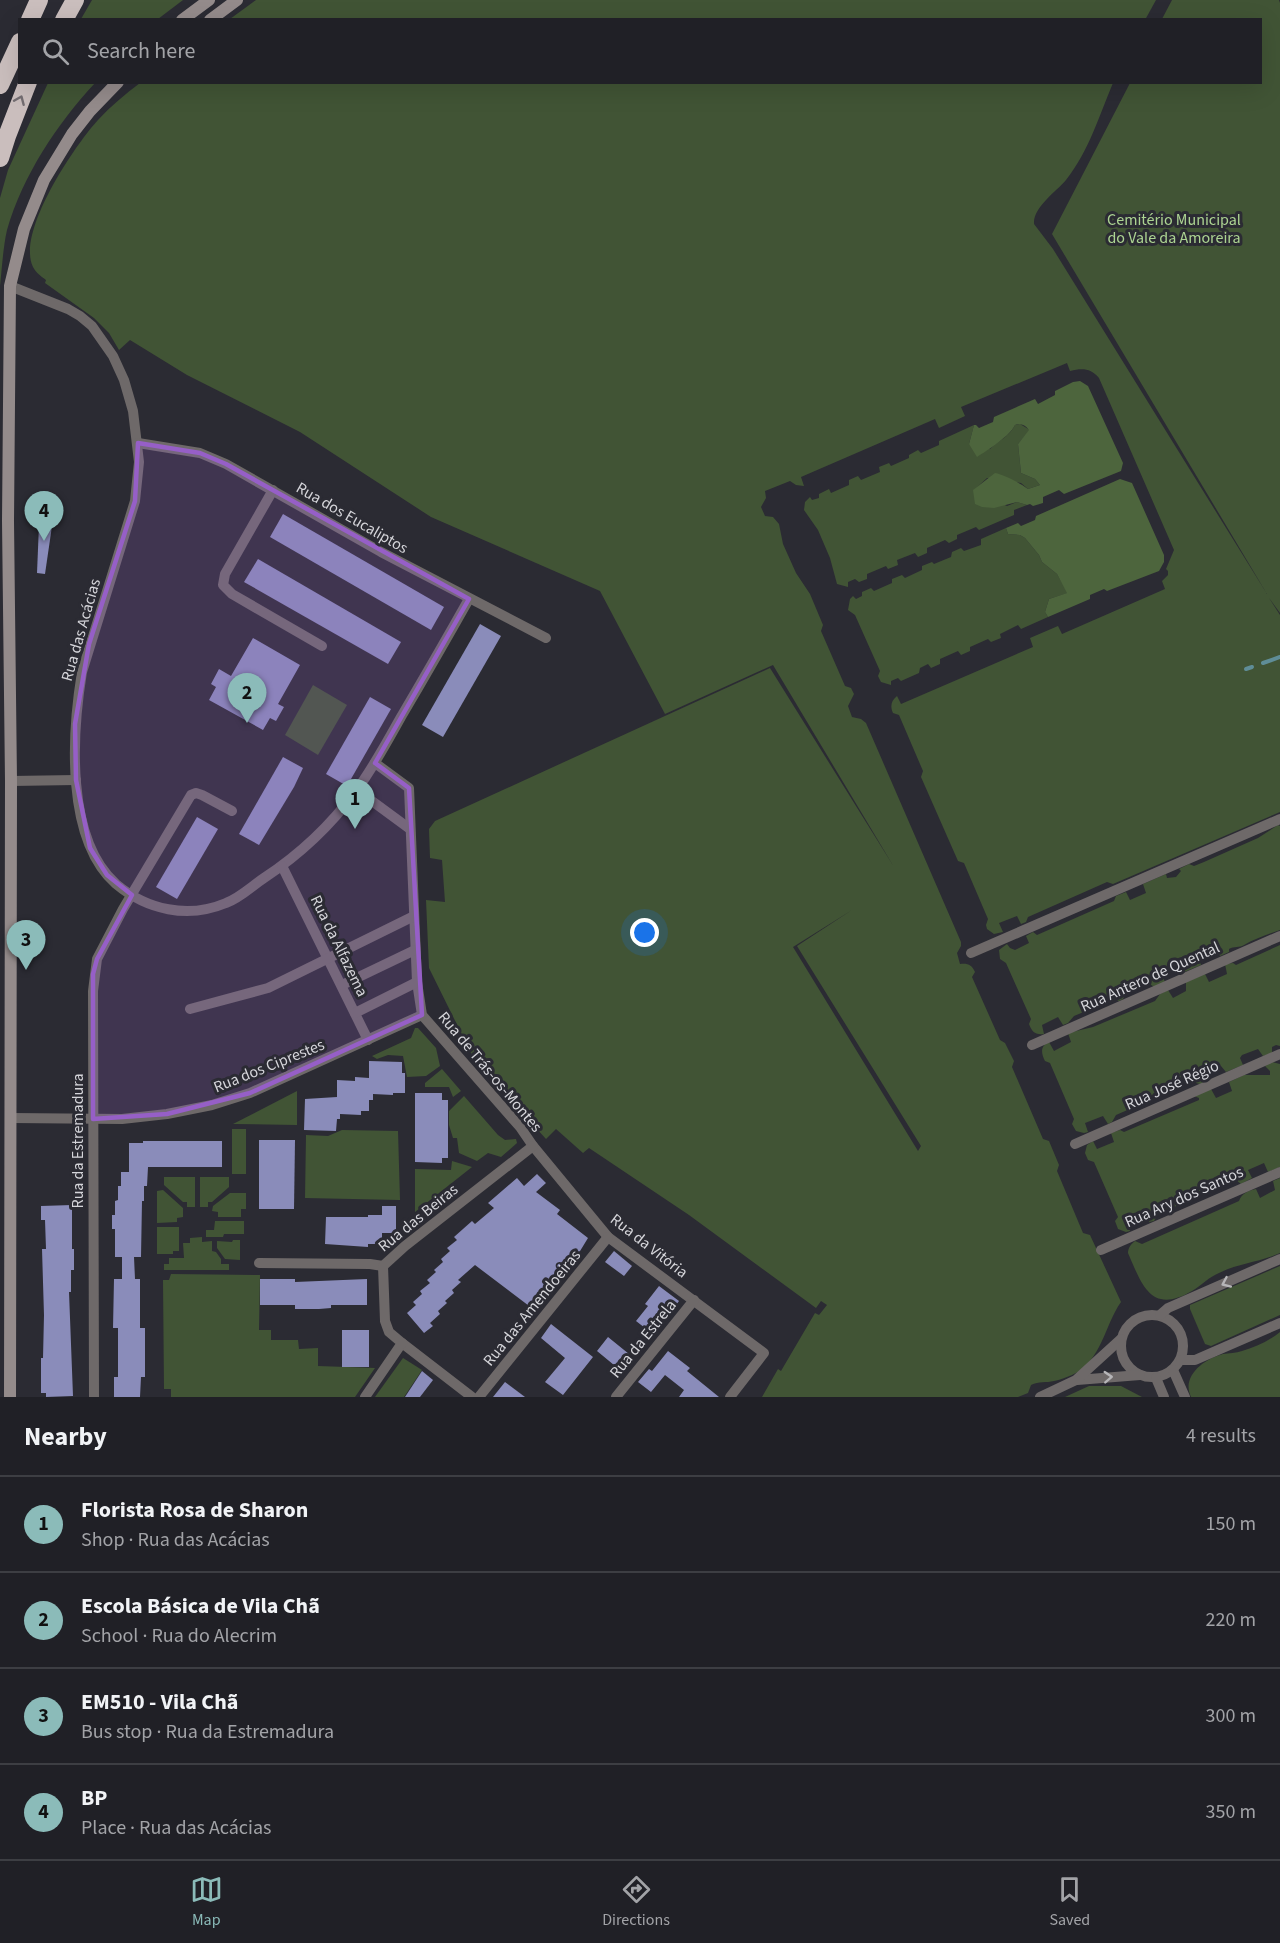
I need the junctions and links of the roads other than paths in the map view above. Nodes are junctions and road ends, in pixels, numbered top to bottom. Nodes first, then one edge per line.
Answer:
1 (39, 0) edge
2 (64, 0) edge
3 (75, 0) edge
4 (209, 0) edge
5 (237, 0) edge
6 (31, 18) edge
7 (55, 18) edge
8 (65, 18) edge
9 (185, 18) edge
10 (213, 18) edge
11 (18, 46) edge
12 (27, 84) edge
13 (116, 84) edge
14 (0, 85) edge
15 (0, 158) edge
16 (10, 285) junction
17 (138, 442) junction
18 (273, 490) junction
19 (469, 598) junction
20 (546, 638) dead end
21 (322, 646) dead end
22 (375, 763) junction
23 (76, 780) junction
24 (11, 781) junction
25 (357, 790) junction
26 (232, 811) dead end
27 (1280, 819) edge
28 (410, 829) junction
29 (282, 866) junction
30 (132, 895) junction
31 (414, 916) junction
32 (1280, 936) edge
33 (415, 950) junction
34 (971, 953) dead end
35 (329, 958) junction
36 (417, 982) junction
37 (342, 985) junction
38 (190, 1009) dead end
39 (355, 1013) junction
40 (422, 1015) junction
41 (368, 1040) junction
42 (1032, 1045) dead end
43 (1280, 1054) edge
44 (11, 1118) junction
45 (93, 1119) junction
46 (1075, 1144) dead end
47 (532, 1146) junction
48 (1280, 1172) edge
49 (608, 1238) junction
50 (1101, 1250) dead end
51 (1280, 1259) edge
52 (259, 1263) dead end
53 (383, 1266) junction
54 (694, 1300) junction
55 (1160, 1315) junction
56 (1280, 1323) edge
57 (1121, 1339) junction
58 (402, 1343) junction
59 (1181, 1360) junction
60 (1173, 1370) junction
61 (1140, 1375) junction
62 (1156, 1378) junction
63 (1076, 1380) junction
64 (10, 1397) edge
65 (94, 1397) edge
66 (364, 1397) edge
67 (472, 1397) edge
68 (479, 1397) edge
69 (616, 1397) edge
70 (730, 1397) edge
71 (1040, 1397) edge
72 (1164, 1397) edge
73 (1185, 1397) edge

1 - 6 highway
2 - 7 highway
3 - 8 highway
4 - 9 main road
5 - 10 main road
11 - 14 highway
15 -> 12 highway
13 - 16 main road
16 - 17 street, Rua das Acácias
16 - 24 main road
17 - 18 street, Rua dos Eucaliptos
17 - 23 street, Rua das Acácias
18 - 19 street, Rua dos Eucaliptos
18 - 21 street
19 - 20 street, Rua dos Eucaliptos
19 - 22 street, Rua das Acácias
22 - 25 street, Rua das Acácias
22 - 28 street, Rua de Trás-os-Montes
23 - 24 street
23 - 30 street, Rua das Acácias
24 - 44 main road
25 - 28 street
25 - 29 street, Rua das Acácias
26 - 30 street, Rua da Estremadura
27 - 34 street
28 - 31 street, Rua de Trás-os-Montes
29 - 30 street, Rua das Acácias
29 - 35 street, Rua da Alfazema
30 - 45 street, Rua da Estremadura
31 - 33 street, Rua de Trás-os-Montes
31 - 35 street
32 - 42 street, Rua Antero de Quental
33 - 36 street, Rua de Trás-os-Montes
33 - 37 street
35 - 37 street, Rua da Alfazema
35 - 38 street
36 - 39 street
36 - 40 street, Rua de Trás-os-Montes
37 - 39 street, Rua da Alfazema
39 - 41 street, Rua da Alfazema
40 - 41 street, Rua dos Ciprestes
40 - 47 street, Rua de Trás-os-Montes
41 - 45 street, Rua dos Ciprestes
43 - 46 street, Rua José Régio
44 - 45 street, Rua dos Ciprestes
44 - 64 main road
45 - 65 street, Rua da Estremadura
47 - 49 street, Rua da Vitória
47 - 53 street, Rua das Beiras
48 - 50 street, Rua Ary dos Santos
49 - 54 street, Rua da Vitória
49 - 68 street, Rua das Amendoeiras
51 -> 55 street
52 - 53 street
53 - 58 street, Rua das Beiras
54 - 69 street, Rua da Estrela
54 - 70 street, Rua da Vitória
55 - 57 street
55 - 59 street
56 - 59 street
57 - 61 street
57 - 63 street
58 - 66 street
58 - 67 street, Rua das Beiras
59 - 60 street
60 - 62 street
60 - 73 street
61 - 62 street
63 -> 61 street
62 - 72 street
63 - 71 street

